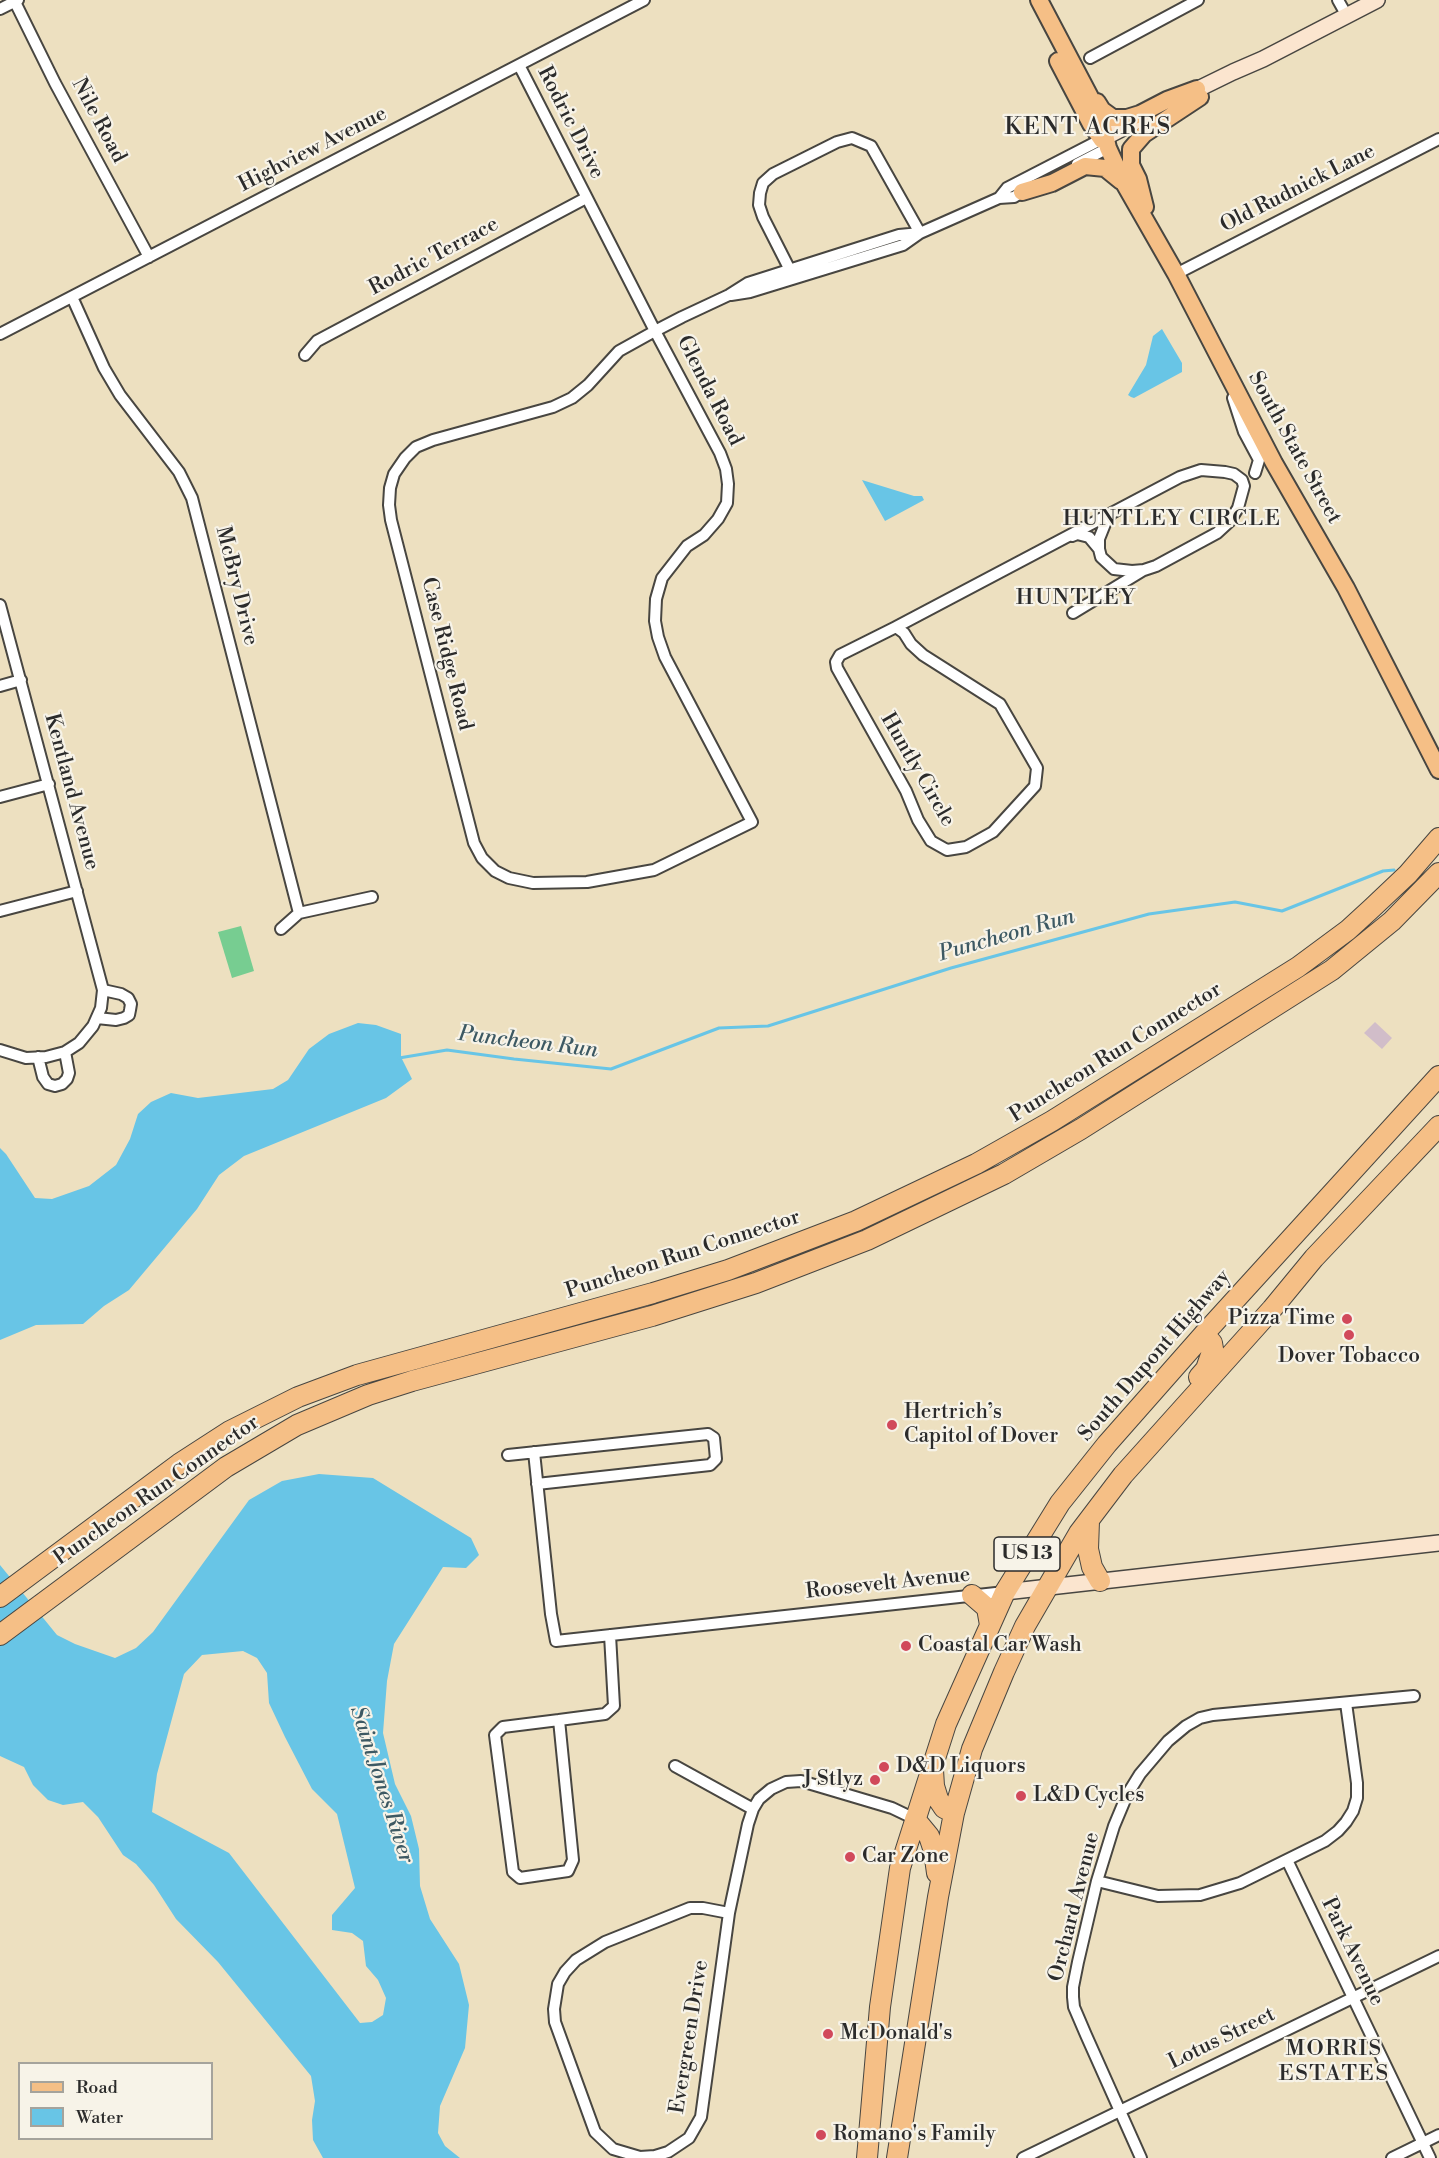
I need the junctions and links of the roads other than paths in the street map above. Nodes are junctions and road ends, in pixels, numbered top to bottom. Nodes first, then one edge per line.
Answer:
1 (644, 0) edge
2 (1026, 0) edge
3 (1039, 0) edge
4 (1198, 0) edge
5 (1338, 0) edge
6 (1377, 0) edge
7 (16, 1) edge
8 (0, 9) edge
9 (1347, 16) junction
10 (1051, 24) junction
11 (1090, 58) dead end
12 (519, 65) junction
13 (1199, 93) junction
14 (1439, 139) edge
15 (1105, 141) junction
16 (1124, 183) junction
17 (1022, 192) junction
18 (586, 198) junction
19 (999, 198) junction
20 (1150, 228) junction
21 (920, 233) junction
22 (149, 257) junction
23 (792, 273) junction
24 (1176, 274) junction
25 (72, 297) junction
26 (655, 331) junction
27 (0, 334) edge
28 (305, 355) dead end
29 (1223, 366) junction
30 (1274, 463) junction
31 (1255, 473) junction
32 (1242, 480) junction
33 (1112, 513) junction
34 (1063, 538) junction
35 (1099, 549) junction
36 (1144, 570) junction
37 (0, 605) edge
38 (1073, 613) dead end
39 (896, 627) junction
40 (21, 680) junction
41 (0, 686) edge
42 (1439, 770) edge
43 (49, 784) junction
44 (0, 797) edge
45 (752, 822) joint
46 (1439, 838) edge
47 (1439, 873) edge
48 (77, 891) junction
49 (372, 897) dead end
50 (0, 911) edge
51 (299, 913) junction
52 (281, 929) dead end
53 (103, 990) junction
54 (97, 1018) junction
55 (0, 1050) edge
56 (65, 1052) junction
57 (38, 1058) junction
58 (1439, 1076) edge
59 (1439, 1111) edge
60 (1439, 1126) edge
61 (1439, 1132) edge
62 (1415, 1153) junction
63 (1314, 1258) junction
64 (1204, 1334) junction
65 (534, 1452) junction
66 (508, 1455) dead end
67 (1134, 1463) junction
68 (537, 1484) junction
69 (1089, 1520) junction
70 (1439, 1543) edge
71 (1100, 1581) junction
72 (1047, 1587) junction
73 (1009, 1591) junction
74 (972, 1595) junction
75 (0, 1597) edge
76 (990, 1625) junction
77 (1025, 1626) junction
78 (0, 1635) edge
79 (610, 1635) junction
80 (1414, 1696) dead end
81 (1346, 1703) junction
82 (559, 1720) junction
83 (933, 1761) junction
84 (675, 1766) dead end
85 (753, 1809) junction
86 (954, 1813) junction
87 (915, 1819) junction
88 (1287, 1860) junction
89 (1096, 1881) junction
90 (938, 1897) junction
91 (729, 1913) junction
92 (1439, 1956) edge
93 (1353, 1998) junction
94 (1119, 2110) junction
95 (1439, 2135) edge
96 (1423, 2143) junction
97 (868, 2153) edge
98 (897, 2158) edge
99 (1023, 2158) edge
100 (1141, 2158) edge
101 (1392, 2158) edge
102 (1430, 2158) edge

1 - 12 street, Highview Avenue
2 - 15 main road, South State Street
3 - 10 main road, South State Street
4 - 11 street
5 - 9 street
6 - 9 street
7 - 8 street
7 - 22 street, Nile Road
9 - 13 street
10 - 13 main road
10 - 15 main road, South State Street
12 - 18 street, Rodric Drive
12 - 22 street, Highview Avenue
13 - 15 street
13 - 20 main road
14 - 24 street, Old Rudnick Lane
15 - 16 main road, South State Street
15 - 17 street
15 - 19 street
16 - 17 main road
16 - 20 main road, South State Street
17 - 19 street
18 - 26 street, Glenda Road
18 - 28 street, Rodric Terrace
19 - 21 street, Case Ridge Road
20 - 24 main road, South State Street
21 - 23 street, Case Ridge Road
21 - 23 street
22 - 25 street, Highview Avenue
23 - 26 street, Case Ridge Road
24 - 29 main road, South State Street
25 - 27 street, Highview Avenue
25 - 51 street, McBry Drive
26 - 45 street, Glenda Road
26 - 45 street, Case Ridge Road
29 - 30 main road, South State Street
29 - 31 street
30 - 31 street
30 - 42 main road, South State Street
31 - 32 street
32 - 33 street, Huntly Circle
32 - 36 street
33 - 34 street, Huntly Circle
33 - 35 street
34 - 35 street
34 - 39 street, Huntly Circle
35 - 36 street
36 - 38 street
37 - 40 street, Kentland Avenue
39 - 39 street, Huntly Circle
40 - 41 street
40 - 43 street, Kentland Avenue
43 - 44 street
43 - 48 street, Kentland Avenue
46 - 75 highway, Puncheon Run Connector
47 - 78 highway, Puncheon Run Connector
48 - 50 street
48 - 53 street, Kentland Avenue
49 - 51 street
51 - 52 street
53 - 54 street, Kentland Avenue
53 - 54 street
54 - 56 street, Kentland Avenue
55 - 57 street, Kentland Avenue
56 - 57 street, Kentland Avenue
56 - 57 street
58 - 64 highway, South Dupont Highway / US 13
59 - 63 highway
60 - 62 highway, US 13
61 - 62 highway
62 - 63 highway, US 13
63 - 67 highway, US 13
64 - 67 highway
64 - 73 highway, South Dupont Highway / US 13
65 - 66 street
65 - 68 street
65 - 68 street
67 - 69 highway, US 13
68 - 79 street, Roosevelt Avenue
69 - 71 highway
69 - 72 highway, US 13
70 - 71 street, Roosevelt Avenue
71 - 72 street, Roosevelt Avenue
72 - 73 street, Roosevelt Avenue
72 - 77 highway, US 13
73 - 74 street, Roosevelt Avenue
73 - 76 highway, South Dupont Highway / US 13
73 - 77 highway
74 - 76 highway
74 - 79 street, Roosevelt Avenue
76 - 83 highway, South Dupont Highway / US 13
77 - 86 highway, US 13
79 - 82 street
80 - 81 street, Orchard Avenue
81 - 88 street
81 - 89 street, Orchard Avenue
82 - 82 street
83 - 86 highway
83 - 87 highway, South Dupont Highway / US 13
84 - 85 street
85 - 87 street
85 - 91 street, Evergreen Drive
86 - 90 highway, US 13
87 - 90 highway
87 - 97 highway, South Dupont Highway / US 13
88 - 89 street
88 - 93 street, Park Avenue
89 - 94 street, Orchard Avenue
90 - 98 highway, US 13
91 - 91 street, Evergreen Drive
92 - 93 street, Lotus Street
93 - 94 street, Lotus Street
93 - 96 street, Park Avenue
94 - 99 street, Lotus Street
94 - 100 street, Orchard Avenue
95 - 96 street
96 - 101 street
96 - 102 street, Park Avenue

